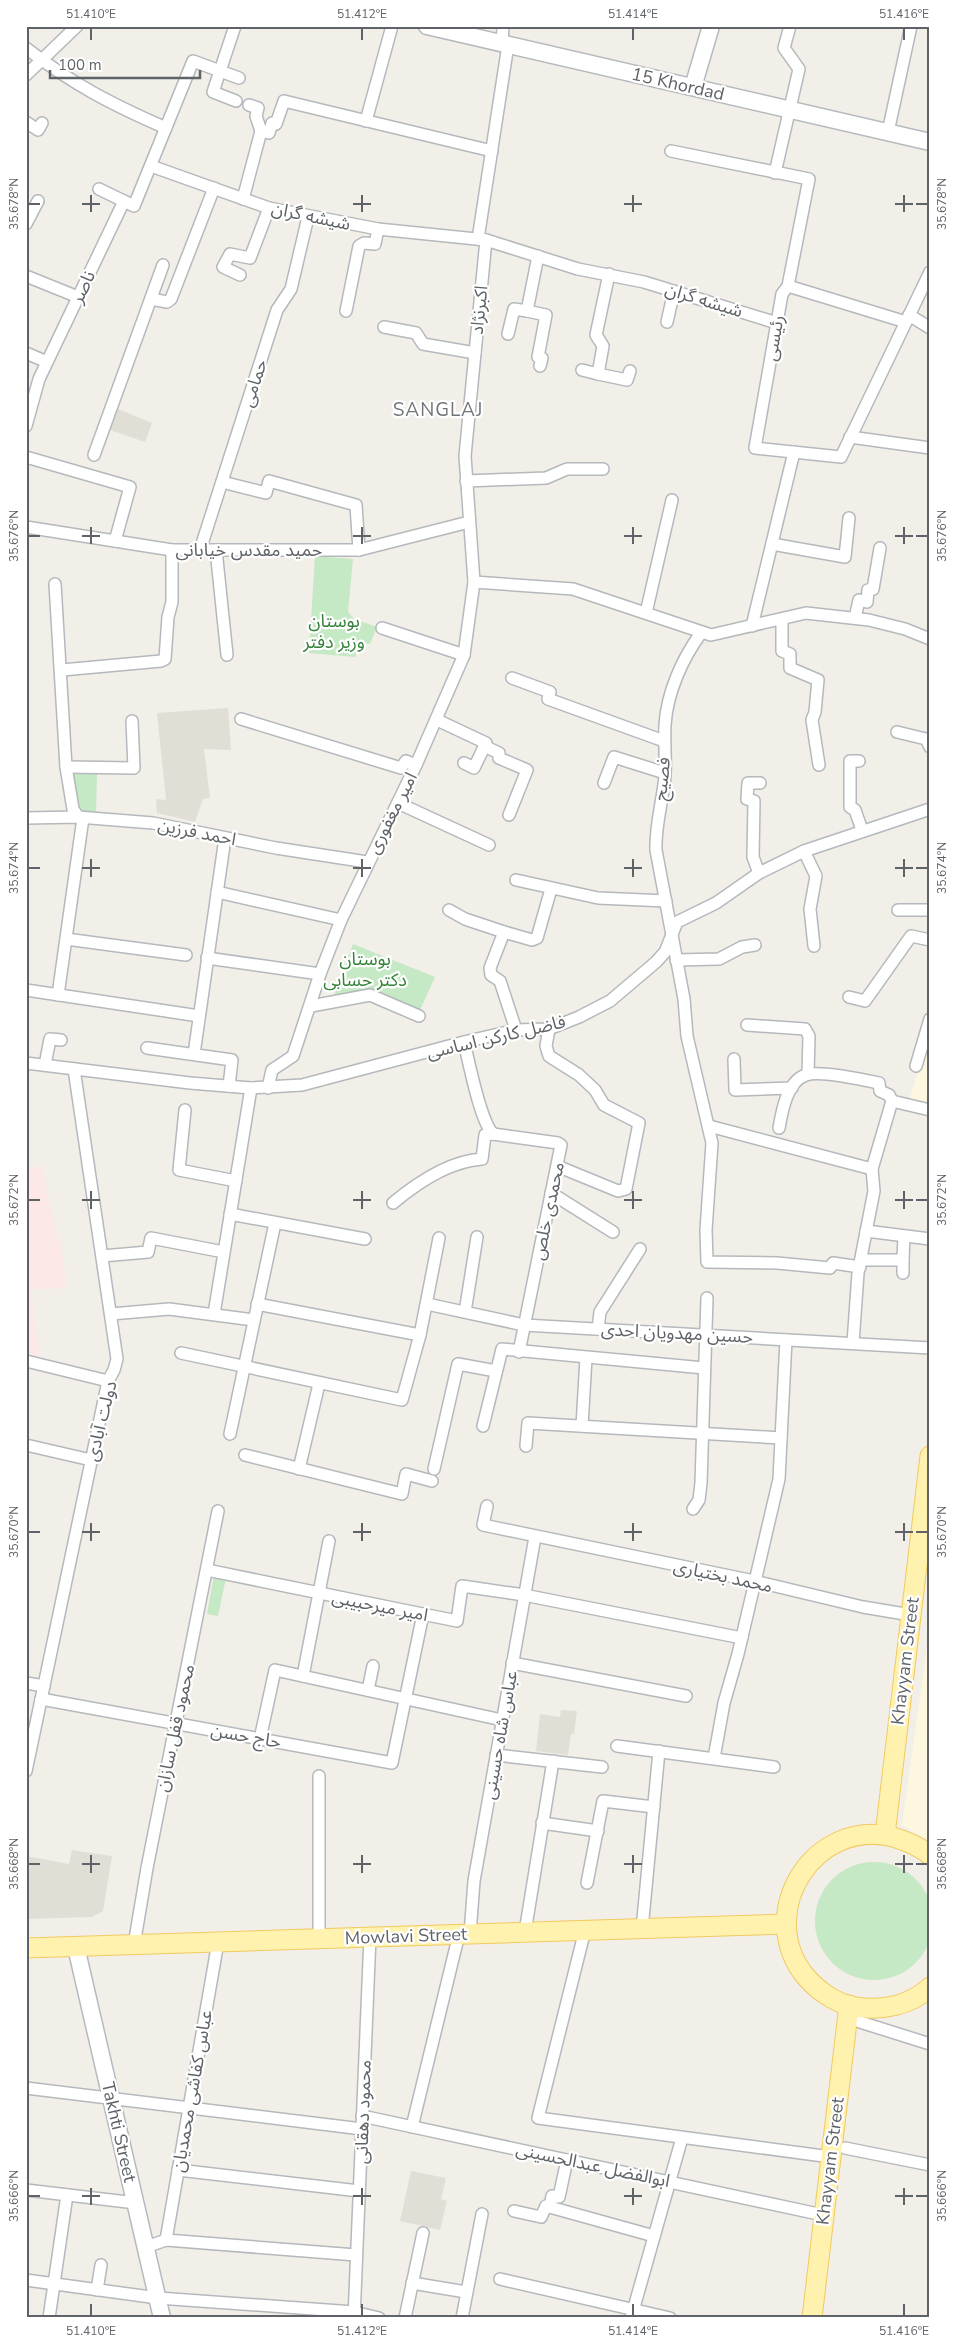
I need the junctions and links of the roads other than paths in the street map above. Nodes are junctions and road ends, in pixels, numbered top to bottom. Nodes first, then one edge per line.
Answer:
1 (77, 26) edge
2 (235, 26) edge
3 (392, 26) edge
4 (427, 26) edge
5 (503, 26) edge
6 (711, 26) edge
7 (790, 26) edge
8 (911, 26) edge
9 (465, 31) edge
10 (505, 44) junction
11 (26, 48) edge
12 (42, 60) junction
13 (221, 72) junction
14 (26, 75) edge
15 (239, 78) dead end
16 (693, 87) junction
17 (236, 101) dead end
18 (249, 105) dead end
19 (790, 110) junction
20 (366, 121) junction
21 (26, 122) edge
22 (42, 123) dead end
23 (166, 128) junction
24 (261, 131) junction
25 (888, 132) junction
26 (930, 142) edge
27 (492, 152) junction
28 (670, 152) dead end
29 (150, 166) junction
30 (775, 172) junction
31 (214, 188) junction
32 (99, 190) dead end
33 (243, 199) junction
34 (38, 201) dead end
35 (124, 201) junction
36 (270, 208) junction
37 (308, 217) junction
38 (26, 224) edge
39 (378, 229) junction
40 (482, 240) junction
41 (538, 256) junction
42 (163, 265) dead end
43 (930, 272) edge
44 (609, 274) junction
45 (240, 275) dead end
46 (26, 276) edge
47 (788, 286) junction
48 (674, 291) junction
49 (78, 297) junction
50 (151, 299) junction
51 (346, 311) dead end
52 (527, 311) junction
53 (907, 319) junction
54 (667, 322) dead end
55 (777, 323) junction
56 (384, 327) dead end
57 (930, 328) edge
58 (508, 334) dead end
59 (26, 353) edge
60 (475, 353) junction
61 (47, 362) junction
62 (540, 366) dead end
63 (582, 370) dead end
64 (630, 372) dead end
65 (598, 374) junction
66 (26, 426) edge
67 (850, 437) junction
68 (930, 448) edge
69 (794, 452) junction
70 (94, 455) dead end
71 (26, 457) edge
72 (603, 469) dead end
73 (466, 481) junction
74 (222, 482) junction
75 (672, 500) dead end
76 (849, 518) dead end
77 (469, 522) junction
78 (26, 526) edge
79 (115, 541) junction
80 (772, 544) junction
81 (880, 548) dead end
82 (172, 550) junction
83 (200, 550) junction
84 (216, 550) junction
85 (360, 550) junction
86 (474, 582) junction
87 (55, 584) dead end
88 (646, 613) junction
89 (855, 618) junction
90 (782, 619) junction
91 (752, 626) junction
92 (382, 628) dead end
93 (701, 633) junction
94 (930, 639) edge
95 (227, 655) dead end
96 (464, 655) junction
97 (62, 670) junction
98 (512, 678) dead end
99 (241, 719) dead end
100 (437, 720) junction
101 (132, 721) dead end
102 (897, 732) dead end
103 (664, 741) junction
104 (485, 745) junction
105 (930, 747) edge
106 (859, 761) dead end
107 (464, 763) dead end
108 (416, 765) junction
109 (819, 765) dead end
110 (66, 767) junction
111 (665, 773) junction
112 (760, 783) dead end
113 (604, 784) dead end
114 (398, 803) junction
115 (930, 809) edge
116 (509, 815) dead end
117 (80, 817) junction
118 (26, 818) edge
119 (862, 830) junction
120 (225, 838) junction
121 (489, 845) dead end
122 (804, 851) junction
123 (367, 862) junction
124 (759, 873) junction
125 (516, 880) dead end
126 (551, 889) junction
127 (217, 892) junction
128 (666, 901) junction
129 (449, 910) dead end
130 (898, 910) dead end
131 (930, 910) edge
132 (341, 920) junction
133 (672, 931) junction
134 (504, 932) junction
135 (66, 939) junction
136 (930, 940) edge
137 (755, 945) dead end
138 (814, 946) dead end
139 (186, 956) dead end
140 (207, 958) junction
141 (676, 960) junction
142 (320, 974) junction
143 (26, 990) edge
144 (58, 995) junction
145 (849, 997) dead end
146 (310, 1006) junction
147 (199, 1016) junction
148 (419, 1016) dead end
149 (930, 1019) edge
150 (747, 1025) dead end
151 (549, 1029) junction
152 (516, 1030) junction
153 (62, 1040) dead end
154 (464, 1042) junction
155 (147, 1048) dead end
156 (194, 1054) junction
157 (734, 1059) dead end
158 (26, 1063) edge
159 (46, 1065) junction
160 (916, 1066) dead end
161 (74, 1069) junction
162 (808, 1074) junction
163 (228, 1086) junction
164 (251, 1088) junction
165 (268, 1088) junction
166 (792, 1088) junction
167 (892, 1101) junction
168 (185, 1110) dead end
169 (930, 1110) edge
170 (709, 1126) junction
171 (779, 1128) dead end
172 (493, 1134) junction
173 (557, 1166) junction
174 (872, 1168) junction
175 (236, 1182) junction
176 (551, 1193) junction
177 (393, 1203) dead end
178 (230, 1214) junction
179 (275, 1223) junction
180 (613, 1232) dead end
181 (866, 1232) junction
182 (904, 1236) junction
183 (439, 1238) dead end
184 (477, 1238) dead end
185 (930, 1239) edge
186 (365, 1240) dead end
187 (640, 1249) dead end
188 (224, 1252) junction
189 (102, 1256) junction
190 (903, 1260) junction
191 (860, 1263) junction
192 (903, 1274) dead end
193 (707, 1298) dead end
194 (257, 1304) junction
195 (426, 1304) junction
196 (465, 1312) junction
197 (111, 1314) junction
198 (214, 1314) junction
199 (254, 1320) junction
200 (524, 1325) junction
201 (598, 1329) junction
202 (420, 1335) junction
203 (706, 1335) junction
204 (786, 1340) junction
205 (852, 1343) junction
206 (930, 1348) edge
207 (519, 1352) junction
208 (181, 1353) dead end
209 (586, 1358) junction
210 (26, 1361) edge
211 (244, 1368) junction
212 (704, 1368) junction
213 (496, 1371) junction
214 (108, 1381) junction
215 (318, 1384) junction
216 (483, 1426) dead end
217 (582, 1426) junction
218 (702, 1433) junction
219 (230, 1434) dead end
220 (781, 1438) junction
221 (26, 1445) edge
222 (526, 1446) dead end
223 (245, 1456) dead end
224 (930, 1456) edge
225 (91, 1460) junction
226 (299, 1469) junction
227 (487, 1506) dead end
228 (927, 1508) edge
229 (693, 1509) dead end
230 (218, 1511) dead end
231 (535, 1537) junction
232 (329, 1541) dead end
233 (207, 1570) junction
234 (754, 1581) junction
235 (318, 1593) junction
236 (524, 1595) junction
237 (423, 1614) junction
238 (911, 1615) junction
239 (742, 1638) junction
240 (512, 1663) junction
241 (373, 1666) dead end
242 (303, 1676) junction
243 (26, 1683) edge
244 (44, 1686) junction
245 (368, 1690) junction
246 (686, 1696) dead end
247 (41, 1699) junction
248 (405, 1699) junction
249 (502, 1720) junction
250 (177, 1724) junction
251 (260, 1739) junction
252 (617, 1746) dead end
253 (659, 1751) junction
254 (496, 1754) junction
255 (714, 1758) junction
256 (554, 1760) junction
257 (602, 1767) dead end
258 (774, 1767) dead end
259 (26, 1771) edge
260 (319, 1776) dead end
261 (654, 1807) junction
262 (542, 1823) junction
263 (598, 1831) junction
264 (885, 1835) junction
265 (930, 1856) edge
266 (586, 1883) dead end
267 (786, 1924) junction
268 (642, 1929) junction
269 (585, 1930) junction
270 (525, 1932) junction
271 (465, 1934) junction
272 (370, 1937) junction
273 (320, 1939) junction
274 (218, 1942) junction
275 (134, 1944) junction
276 (76, 1946) junction
277 (26, 1948) edge
278 (930, 1988) edge
279 (857, 2012) junction
280 (930, 2044) edge
281 (26, 2088) edge
282 (112, 2098) junction
283 (189, 2108) junction
284 (362, 2116) junction
285 (412, 2126) junction
286 (362, 2129) junction
287 (682, 2138) junction
288 (838, 2152) junction
289 (567, 2160) junction
290 (930, 2165) edge
291 (178, 2170) junction
292 (670, 2182) junction
293 (26, 2190) edge
294 (359, 2191) junction
295 (68, 2195) junction
296 (136, 2203) junction
297 (550, 2207) junction
298 (514, 2211) dead end
299 (482, 2214) dead end
300 (823, 2215) junction
301 (423, 2234) dead end
302 (654, 2236) junction
303 (166, 2240) junction
304 (146, 2247) junction
305 (356, 2254) junction
306 (101, 2265) dead end
307 (500, 2279) dead end
308 (26, 2280) edge
309 (412, 2283) junction
310 (54, 2284) junction
311 (97, 2290) junction
312 (466, 2292) junction
313 (158, 2298) junction
314 (632, 2314) edge
315 (354, 2315) edge
316 (49, 2318) edge
317 (162, 2318) edge
318 (379, 2318) edge
319 (405, 2318) edge
320 (462, 2318) edge
321 (670, 2318) edge
322 (812, 2318) edge
323 (824, 2318) edge

1 - 12 street
2 - 13 street
3 - 20 street
4 - 9 main road, 15 Khordad
5 - 10 street, اکبرنژاد
6 - 16 main road
7 - 19 street
8 - 25 street
9 - 10 main road, 15 Khordad
10 - 16 main road, 15 Khordad
10 - 27 street, اکبرنژاد
11 - 12 street
12 - 14 street
12 - 23 street
13 - 15 street
13 - 17 street
13 - 23 street
16 - 19 main road, 15 Khordad
18 - 24 street
19 - 25 main road, 15 Khordad
19 - 30 street
20 - 24 street
20 - 27 street
21 - 22 street
23 - 29 street
24 - 33 street
25 - 26 main road, 15 Khordad
27 - 40 street, اکبرنژاد
28 - 30 street, رئیسی
29 - 31 street, شیشه گران
29 - 35 street
30 - 47 street, رئیسی
31 - 33 street, شیشه گران
31 - 50 street
32 - 35 street
33 - 36 street, شیشه گران
34 - 38 street
35 - 49 street, ناصر
36 - 37 street, شیشه گران
36 - 45 street
37 - 39 street, شیشه گران
37 - 74 street, حمامی
39 - 40 street, شیشه گران
39 - 51 street
40 - 41 street, شیشه گران
40 - 60 street, اکبرنژاد
41 - 44 street, شیشه گران
41 - 52 street
42 - 50 street
43 - 53 street
44 - 48 street, شیشه گران
44 - 65 street
46 - 49 street
47 - 53 street
47 - 55 street, رئیسی
48 - 54 street
48 - 55 street, شیشه گران
49 - 61 street, ناصر
50 - 70 street
52 - 58 street
52 - 62 street
53 - 57 street
53 - 67 street
55 - 69 street, رئیسی
56 - 60 street
59 - 61 street
60 - 73 street, اکبرنژاد
61 - 66 street, ناصر
63 - 65 street
64 - 65 street
67 - 68 street
67 - 69 street, رئیسی
69 - 80 street
71 - 79 street
72 - 73 street
73 - 77 street, اکبرنژاد
74 - 83 street, حمامی
74 - 85 street
75 - 88 street
76 - 80 street
77 - 85 street, حمید مقدس خیابانی
77 - 86 street, اکبرنژاد
78 - 79 street, حمید مقدس خیابانی
79 - 82 street, حمید مقدس خیابانی
80 - 91 street
81 - 89 street
82 - 83 street, حمید مقدس خیابانی
82 - 97 street
83 - 84 street, حمید مقدس خیابانی
84 - 85 street, حمید مقدس خیابانی
84 - 95 street
86 - 88 street
86 - 96 street, امیر مغفوری
87 - 97 street
88 - 93 street
89 - 90 street
89 - 94 street
90 - 91 street
90 - 109 street
91 - 93 street
92 - 96 street
93 - 103 street, فصیح
96 - 100 street, امیر مغفوری
97 - 110 street
98 - 103 street
99 - 108 street
100 - 104 street
100 - 108 street, امیر مغفوری
101 - 110 street
102 - 105 street
103 - 111 street, فصیح
104 - 107 street
104 - 116 street
106 - 119 street
108 - 114 street, امیر مغفوری
110 - 117 street
111 - 113 street
111 - 128 street, فصیح
112 - 124 street
114 - 121 street
114 - 123 street, امیر مغفوری
115 - 119 street, فاضل کارکن اساسی
117 - 118 street, احمد فرزین
117 - 120 street, احمد فرزین
117 - 135 street
119 - 122 street, فاضل کارکن اساسی
120 - 123 street, احمد فرزین
120 - 127 street
122 - 124 street, فاضل کارکن اساسی
122 - 138 street
123 - 132 street, امیر مغفوری
124 - 133 street, فاضل کارکن اساسی
125 - 126 street
126 - 128 street
126 - 134 street
127 - 132 street
127 - 140 street
128 - 133 street, فصیح
129 - 134 street
130 - 131 street
132 - 142 street, امیر مغفوری
133 - 141 street, فصیح
133 - 151 street, فاضل کارکن اساسی
134 - 152 street
135 - 139 street
135 - 144 street
136 - 145 street
137 - 141 street
140 - 142 street
140 - 147 street
141 - 170 street, فصیح
142 - 146 street, امیر مغفوری
143 - 144 street
144 - 147 street
146 - 148 street
146 - 165 street, امیر مغفوری
147 - 156 street
149 - 160 street
150 - 162 street
151 - 152 street, فاضل کارکن اساسی
151 - 173 street
152 - 154 street, فاضل کارکن اساسی
153 - 159 street
154 - 165 street, فاضل کارکن اساسی
154 - 172 street
155 - 156 street
156 - 163 street
157 - 166 street
158 - 159 street, فاضل کارکن اساسی
159 - 161 street, فاضل کارکن اساسی
161 - 163 street, فاضل کارکن اساسی
161 - 189 street, دولت آبادی
162 - 166 street
162 - 167 street
163 - 164 street, فاضل کارکن اساسی
164 - 165 street, فاضل کارکن اساسی
164 - 175 street
166 - 171 street
167 - 169 street
167 - 174 street
168 - 175 street
170 - 174 street
170 - 191 street, فصیح
172 - 173 street, محمدی خلص
172 - 177 street
173 - 176 street, محمدی خلص
174 - 181 street
175 - 178 street
176 - 180 street
176 - 200 street, محمدی خلص
178 - 179 street
178 - 188 street
179 - 186 street
179 - 194 street
181 - 182 street
181 - 191 street
182 - 185 street
182 - 190 street
183 - 195 street
184 - 196 street
187 - 201 street
188 - 189 street
188 - 198 street
189 - 197 street, دولت آبادی
190 - 191 street
190 - 192 street
191 - 205 street
193 - 203 street
194 - 199 street
194 - 202 street
195 - 196 street, حسین مهدویان احدی
195 - 202 street
196 - 200 street, حسین مهدویان احدی
197 - 198 street
197 - 214 street, دولت آبادی
198 - 199 street
199 - 211 street
200 - 201 street, حسین مهدویان احدی
200 - 207 street, محمدی خلص
201 - 203 street, حسین مهدویان احدی
202 - 215 street
203 - 204 street, حسین مهدویان احدی
203 - 212 street
204 - 205 street, حسین مهدویان احدی
204 - 220 street
205 - 206 street, حسین مهدویان احدی
207 - 209 street
207 - 213 street
208 - 211 street
209 - 212 street
209 - 217 street
210 - 214 street
211 - 215 street
211 - 219 street
212 - 218 street
213 - 216 street
213 - 226 street
214 - 225 street, دولت آبادی
215 - 226 street
217 - 218 street
217 - 222 street
218 - 220 street
218 - 229 street
220 - 234 street
221 - 225 street
223 - 226 street
224 - 228 main road, Khayyam Street
225 - 244 street, دولت آبادی
227 - 231 street, محمد بختیاری
228 - 238 main road, Khayyam Street
230 - 233 street, محمود قفل سازان
231 - 234 street, محمد بختیاری
231 - 236 street, عباس شاه حسینی
232 - 235 street
233 - 235 street, امیر میرحبیبی
233 - 250 street, محمود قفل سازان
234 - 238 street, محمد بختیاری
234 - 239 street
235 - 237 street, امیر میرحبیبی
235 - 242 street
236 - 237 street, امیر میرحبیبی
236 - 239 street
236 - 240 street, عباس شاه حسینی
237 - 248 street
238 - 264 main road, Khayyam Street
239 - 255 street
240 - 246 street
240 - 249 street, عباس شاه حسینی
241 - 245 street
242 - 245 street
242 - 251 street
243 - 244 street
244 - 247 street, دولت آبادی
245 - 248 street
247 - 250 street, حاج حسن
247 - 259 street, دولت آبادی
248 - 249 street
248 - 251 street, حاج حسن
249 - 254 street, عباس شاه حسینی
250 - 251 street, حاج حسن
250 - 275 street, محمود قفل سازان
252 - 253 street
253 - 255 street
253 - 261 street
254 - 256 street
254 - 271 street, عباس شاه حسینی
255 - 258 street
256 - 257 street
256 - 262 street
260 - 273 street
261 - 263 street
261 - 268 street
262 - 263 street
262 - 270 street
263 - 266 street
264 - 265 main road
264 - 267 main road
267 - 268 main road, Mowlavi Street
267 - 279 main road
268 - 269 main road, Mowlavi Street
269 - 270 main road, Mowlavi Street
269 - 287 street
270 - 271 main road, Mowlavi Street
271 - 272 main road, Mowlavi Street
271 - 285 street, عباس شاه حسینی
272 - 273 main road, Mowlavi Street
272 - 284 street, محمود دهقانی
273 - 274 main road, Mowlavi Street
274 - 275 main road, Mowlavi Street
274 - 283 street, عباس کفاشی محمدیان
275 - 276 main road, Mowlavi Street
276 - 277 main road, Mowlavi Street
276 - 282 main road, Takhti Street
278 - 279 main road
279 - 280 street
279 - 288 main road, Khayyam Street
281 - 282 street
282 - 283 street
282 - 296 main road, Takhti Street
283 - 286 street
283 - 291 street, عباس کفاشی محمدیان
284 - 285 street, ابوالفضل عبدالحسینی
284 - 286 street, محمود دهقانی
285 - 289 street, ابوالفضل عبدالحسینی
286 - 294 street, محمود دهقانی
287 - 288 street
287 - 292 street
288 - 290 street
288 - 300 main road, Khayyam Street
288 - 323 main road, Khayyam Street
289 - 292 street, ابوالفضل عبدالحسینی
289 - 297 street
291 - 294 street
291 - 303 street, عباس کفاشی محمدیان
292 - 300 street, ابوالفضل عبدالحسینی
292 - 302 street
293 - 295 street
294 - 305 street, محمود دهقانی
295 - 296 street
295 - 310 street
296 - 304 main road, Takhti Street
297 - 298 street
297 - 302 street
299 - 312 street
300 - 322 main road, Khayyam Street
301 - 309 street
302 - 314 street
303 - 304 street
303 - 305 street
304 - 313 main road, Takhti Street
305 - 315 street, محمود دهقانی
306 - 311 street
307 - 314 street
308 - 310 street
309 - 312 street
309 - 319 street
310 - 311 street
310 - 316 street
311 - 313 street
312 - 320 street
313 - 315 street
313 - 317 main road, Takhti Street
314 - 321 street
315 - 318 street

